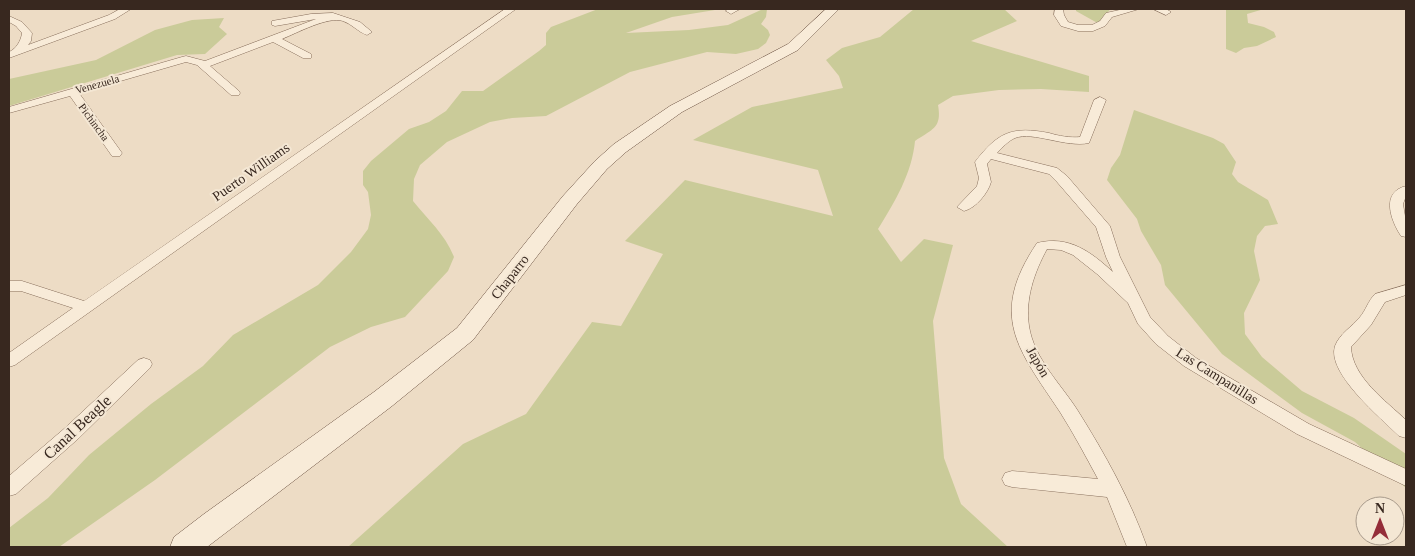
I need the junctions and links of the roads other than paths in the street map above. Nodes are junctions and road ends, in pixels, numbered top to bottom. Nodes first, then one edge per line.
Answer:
1 (126, 9) edge
2 (511, 9) edge
3 (833, 9) edge
4 (1059, 9) edge
5 (1134, 9) edge
6 (332, 16) junction
7 (9, 20) edge
8 (275, 23) dead end
9 (367, 32) dead end
10 (275, 39) junction
11 (12, 54) edge
12 (307, 56) dead end
13 (203, 65) junction
14 (72, 91) junction
15 (235, 93) dead end
16 (1100, 100) dead end
17 (9, 110) edge
18 (116, 153) dead end
19 (990, 155) junction
20 (1406, 190) edge
21 (964, 207) dead end
22 (1406, 233) edge
23 (9, 286) edge
24 (1406, 290) edge
25 (1135, 304) junction
26 (86, 307) junction
27 (9, 361) edge
28 (144, 364) dead end
29 (1406, 431) edge
30 (1012, 478) dead end
31 (1406, 478) edge
32 (9, 488) edge
33 (1112, 489) junction
34 (185, 547) edge
35 (1137, 547) edge

1 - 11 street
2 - 26 street, Puerto Williams
3 - 34 street, Chaparro
4 - 5 street
6 - 8 street
6 - 9 street
6 - 10 street
7 - 11 street
10 - 12 street
10 - 13 street
13 - 14 street, Venezuela
13 - 15 street
14 - 17 street, Venezuela
14 - 18 street, Pichincha
16 - 19 street
19 - 21 street
19 - 25 street, Las Campanillas
20 - 22 street
23 - 26 street
24 - 29 street
25 - 31 street, Las Campanillas
25 - 33 street, Japón
26 - 27 street, Puerto Williams
28 - 32 street, Canal Beagle
30 - 33 street
33 - 35 street, Japón

